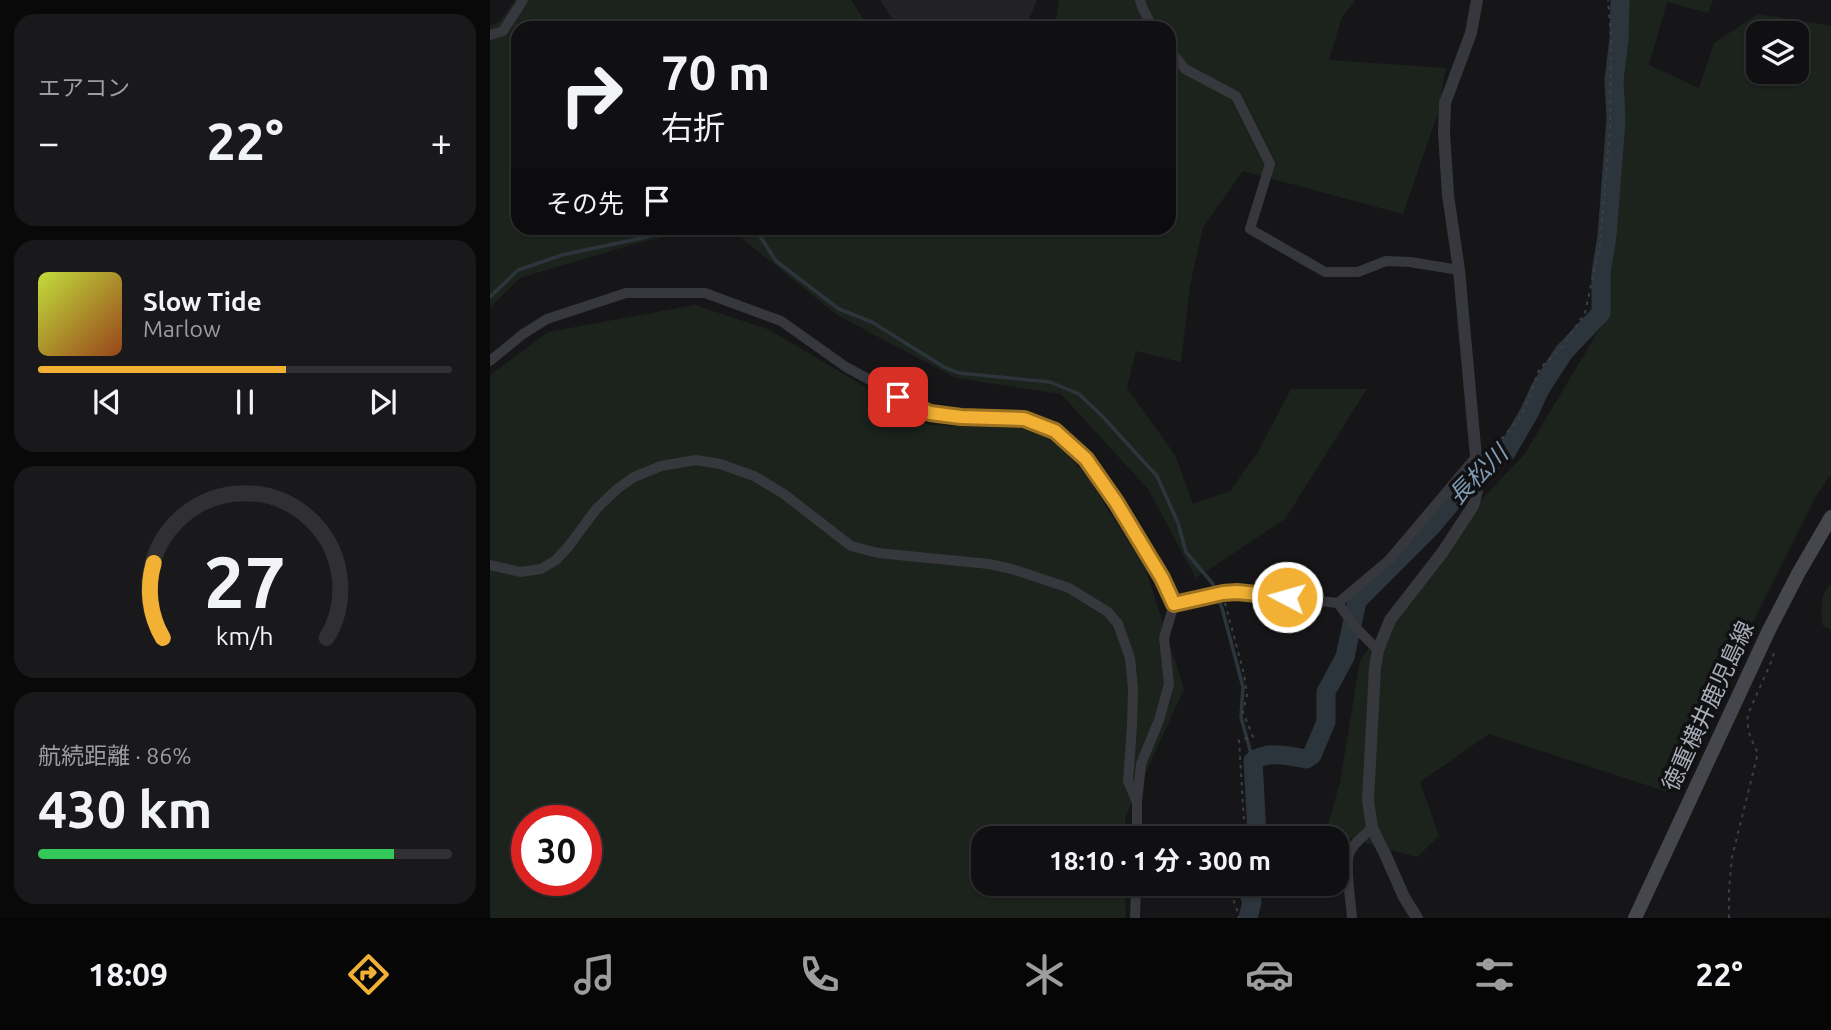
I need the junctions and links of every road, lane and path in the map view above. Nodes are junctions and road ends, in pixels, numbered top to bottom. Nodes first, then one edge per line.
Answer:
1 (523, 0) edge
2 (1140, 0) edge
3 (1477, 0) edge
4 (1608, 0) edge
5 (1149, 21) edge
6 (490, 35) edge
7 (1176, 58) edge
8 (1459, 270) junction
9 (490, 361) edge
10 (1476, 461) junction
11 (1831, 517) edge
12 (490, 565) edge
13 (1223, 593) junction
14 (1174, 604) junction
15 (1340, 607) junction
16 (1769, 630) junction
17 (1378, 650) junction
18 (1137, 802) junction
19 (1136, 826) edge
20 (1244, 826) edge
21 (1372, 828) junction
22 (1136, 896) edge
23 (1232, 896) edge
24 (1135, 918) edge
25 (1238, 918) edge
26 (1352, 918) edge
27 (1417, 918) edge
28 (1635, 918) edge
29 (1729, 918) edge

1 - 6 street
2 - 5 street
3 - 8 street
4 - 10 path
7 - 8 street
8 - 10 street
9 - 14 street
10 - 15 street
10 - 17 street
11 - 16 main road, 徳重横井鹿児島線
12 - 18 street
13 - 14 street
13 - 15 street
13 - 20 path
14 - 18 street
15 - 17 street
16 - 28 main road, 徳重横井鹿児島線
16 - 29 path
17 - 21 street
18 - 19 street
21 - 26 street
21 - 27 street
22 - 24 street
23 - 25 path

